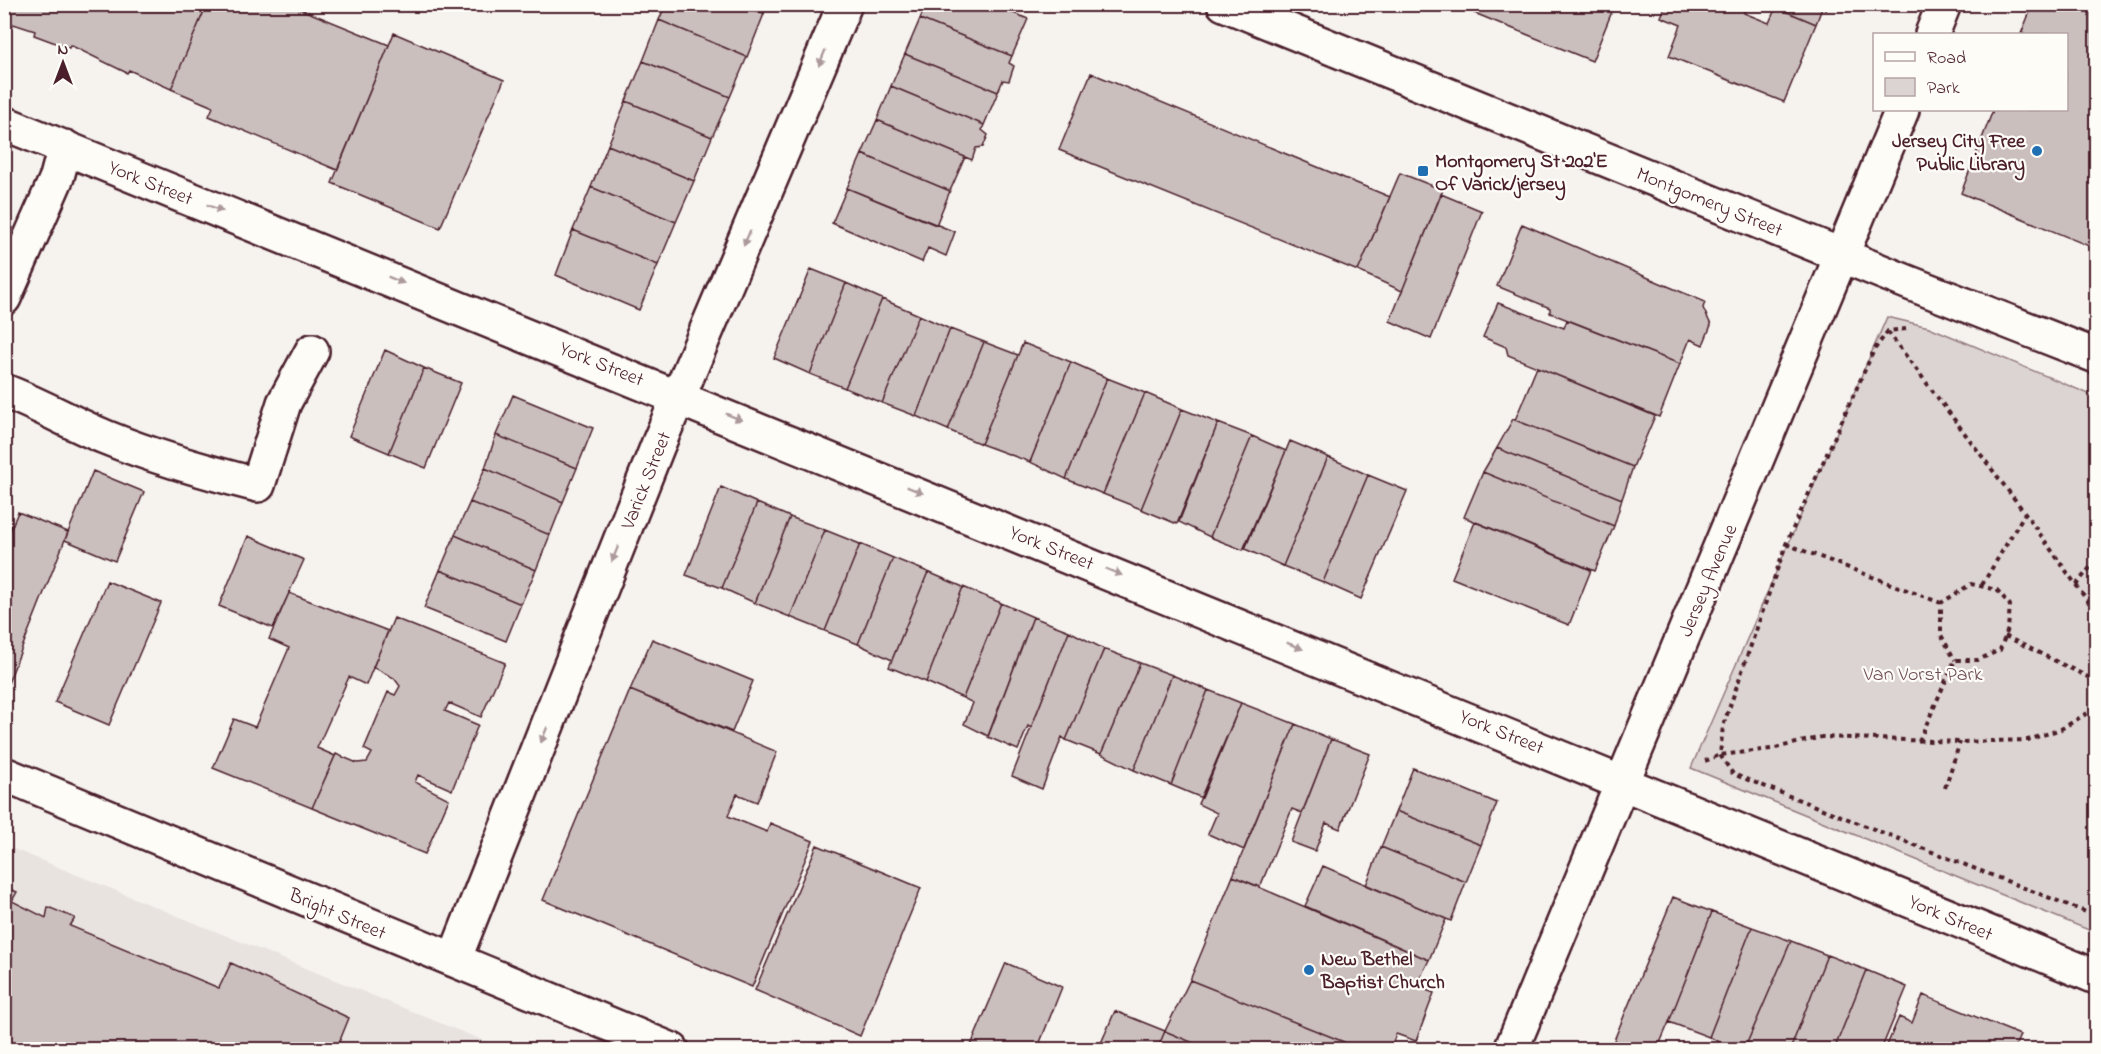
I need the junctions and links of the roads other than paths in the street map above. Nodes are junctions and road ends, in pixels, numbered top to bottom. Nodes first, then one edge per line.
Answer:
1 (845, 4) edge
2 (1224, 4) edge
3 (1944, 4) edge
4 (1932, 33) edge
5 (1902, 111) edge
6 (4, 123) edge
7 (65, 147) junction
8 (1844, 255) junction
9 (4, 298) edge
10 (312, 351) dead end
11 (2097, 356) edge
12 (4, 391) edge
13 (680, 394) junction
14 (4, 774) edge
15 (1623, 781) junction
16 (454, 960) junction
17 (2097, 977) edge
18 (672, 1050) edge
19 (1511, 1050) edge

1 -> 13 street, Varick Street
2 - 8 street, Montgomery Street
3 - 4 street
5 - 8 street, Jersey Avenue
6 - 7 street, York Street
7 - 9 street
7 -> 13 street, York Street
8 - 11 street, Montgomery Street
8 - 15 street, Jersey Avenue
10 - 12 street
13 -> 15 street, York Street
13 -> 16 street, Varick Street
14 - 16 street, Bright Street
15 - 17 street, York Street
15 - 19 street, Jersey Avenue
16 - 18 street, Bright Street

